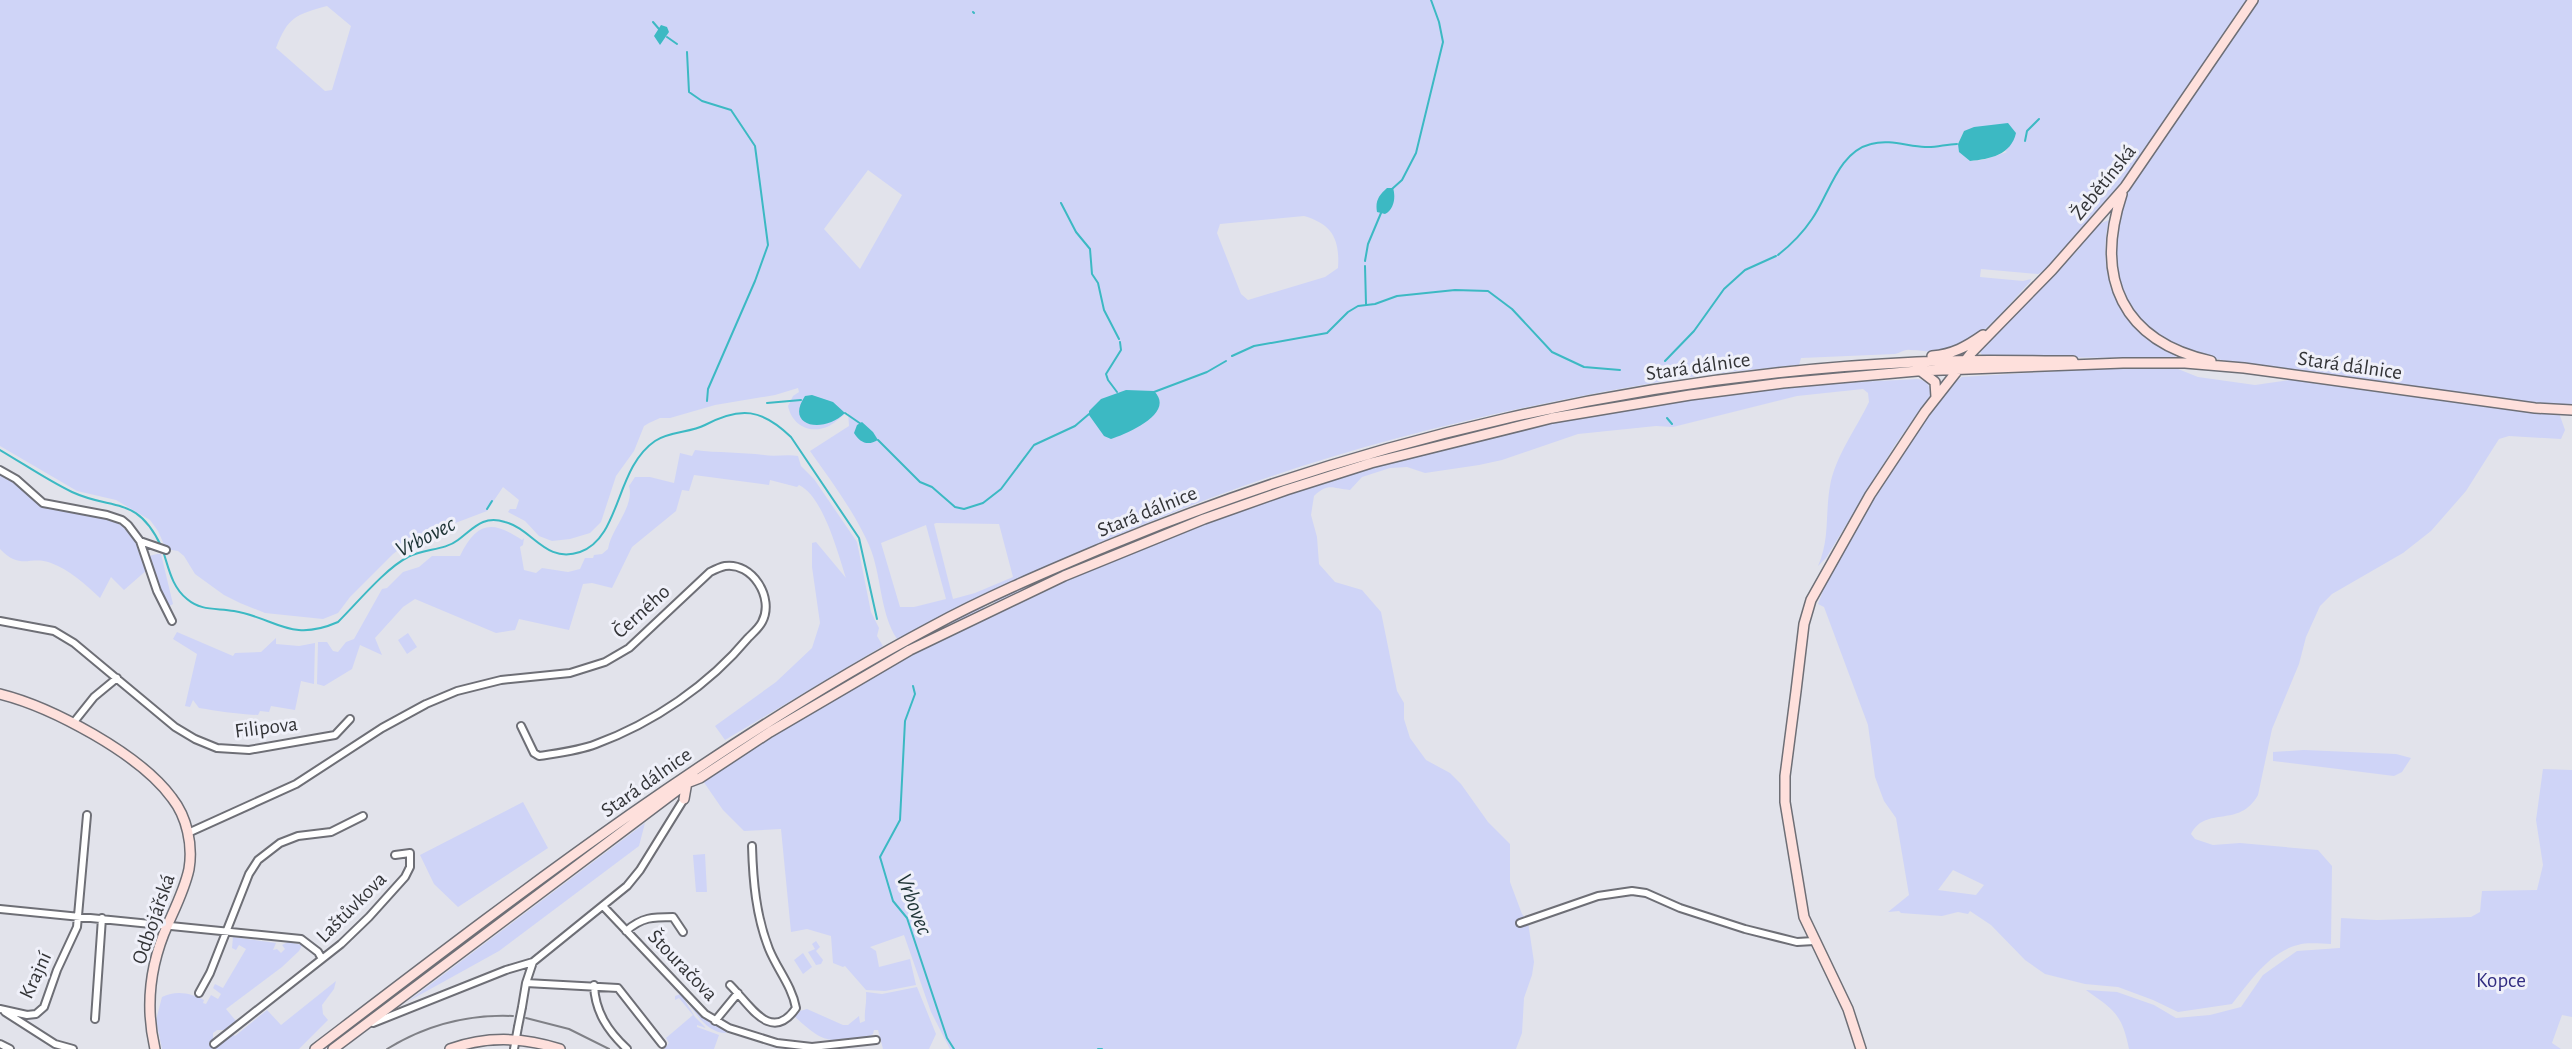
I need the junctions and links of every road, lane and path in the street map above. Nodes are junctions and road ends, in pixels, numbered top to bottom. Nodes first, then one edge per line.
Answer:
1 (2253, 0) edge
2 (2125, 187) junction
3 (2004, 320) junction
4 (1965, 361) junction
5 (2123, 363) junction
6 (1866, 365) junction
7 (2244, 368) junction
8 (1958, 369) junction
9 (1917, 371) junction
10 (1936, 398) junction
11 (1550, 408) junction
12 (2572, 410) edge
13 (1552, 418) junction
14 (0, 470) edge
15 (140, 541) junction
16 (162, 549) dead end
17 (0, 621) edge
18 (172, 621) dead end
19 (117, 678) junction
20 (0, 694) edge
21 (350, 719) dead end
22 (74, 722) junction
23 (521, 726) dead end
24 (694, 768) junction
25 (701, 778) junction
26 (687, 783) junction
27 (684, 799) junction
28 (87, 815) dead end
29 (363, 816) dead end
30 (188, 834) junction
31 (752, 846) dead end
32 (396, 855) dead end
33 (603, 906) junction
34 (0, 909) edge
35 (78, 916) junction
36 (102, 918) junction
37 (1520, 923) dead end
38 (167, 925) junction
39 (626, 931) junction
40 (226, 932) junction
41 (683, 932) dead end
42 (1814, 941) junction
43 (322, 959) junction
44 (533, 962) junction
45 (526, 983) junction
46 (594, 985) junction
47 (730, 985) dead end
48 (199, 993) dead end
49 (738, 993) junction
50 (384, 997) junction
51 (391, 1005) junction
52 (2, 1010) edge
53 (95, 1019) dead end
54 (715, 1021) junction
55 (352, 1034) junction
56 (876, 1040) dead end
57 (0, 1044) edge
58 (214, 1044) dead end
59 (515, 1044) edge
60 (662, 1044) dead end
61 (10, 1049) edge
62 (73, 1049) edge
63 (155, 1049) edge
64 (315, 1049) edge
65 (333, 1049) edge
66 (450, 1049) edge
67 (560, 1049) edge
68 (627, 1049) edge
69 (1861, 1049) edge

1 - 2 main road, Žebětínská
2 - 3 main road, Žebětínská
2 - 7 main road
3 - 4 main road, Žebětínská
3 - 6 main road
4 - 5 main road, Stará dálnice
4 - 6 main road, Stará dálnice
4 - 8 main road, Žebětínská
5 - 7 main road, Stará dálnice
5 - 8 main road, Stará dálnice
6 - 11 main road, Stará dálnice
7 - 12 main road, Stará dálnice
8 - 9 main road, Stará dálnice
8 - 10 main road, Žebětínská
9 - 10 main road
9 - 13 main road, Stará dálnice
10 - 42 main road, Žebětínská
11 - 13 main road
11 - 24 main road, Stará dálnice
13 - 25 main road, Stará dálnice
14 - 15 street
15 - 16 street
15 - 18 street
17 - 19 street, Filipova
19 - 21 street, Filipova
19 - 22 street
20 - 22 main road, Odbojářská
22 - 30 main road, Odbojářská
23 - 30 street, Černého
24 - 26 main road
24 - 50 main road, Stará dálnice
25 - 26 main road, Stará dálnice
25 - 27 main road
26 - 27 main road
26 - 51 main road, Stará dálnice
27 - 33 street
28 - 35 street, Krajní
29 - 40 street
30 - 38 main road, Odbojářská
31 - 49 street, Štouračova
32 - 43 street, Laštůvkova
33 - 39 street, Štouračova
33 - 44 street
34 - 35 street, Laštůvkova
35 - 36 street, Laštůvkova
35 - 52 street, Krajní
36 - 38 street, Laštůvkova
36 - 53 street
37 - 42 street
38 - 40 street, Laštůvkova
38 - 63 main road, Odbojářská
39 - 41 street, Štouračova
39 - 54 street, Štouračova
40 - 43 street, Laštůvkova
40 - 48 street
42 - 69 main road, Žebětínská
43 - 58 street, Laštůvkova
44 - 45 street
44 - 55 street
45 - 46 street
45 - 59 street, bridge
46 - 60 street
46 - 68 street
47 - 49 street, Štouračova
49 - 54 street, Štouračova
50 - 51 main road
50 - 64 main road, Stará dálnice
51 - 55 main road, Stará dálnice
52 - 62 street
54 - 56 street, Štouračova
55 - 65 main road, Stará dálnice
57 - 61 street
59 - 66 main road
59 - 67 main road

